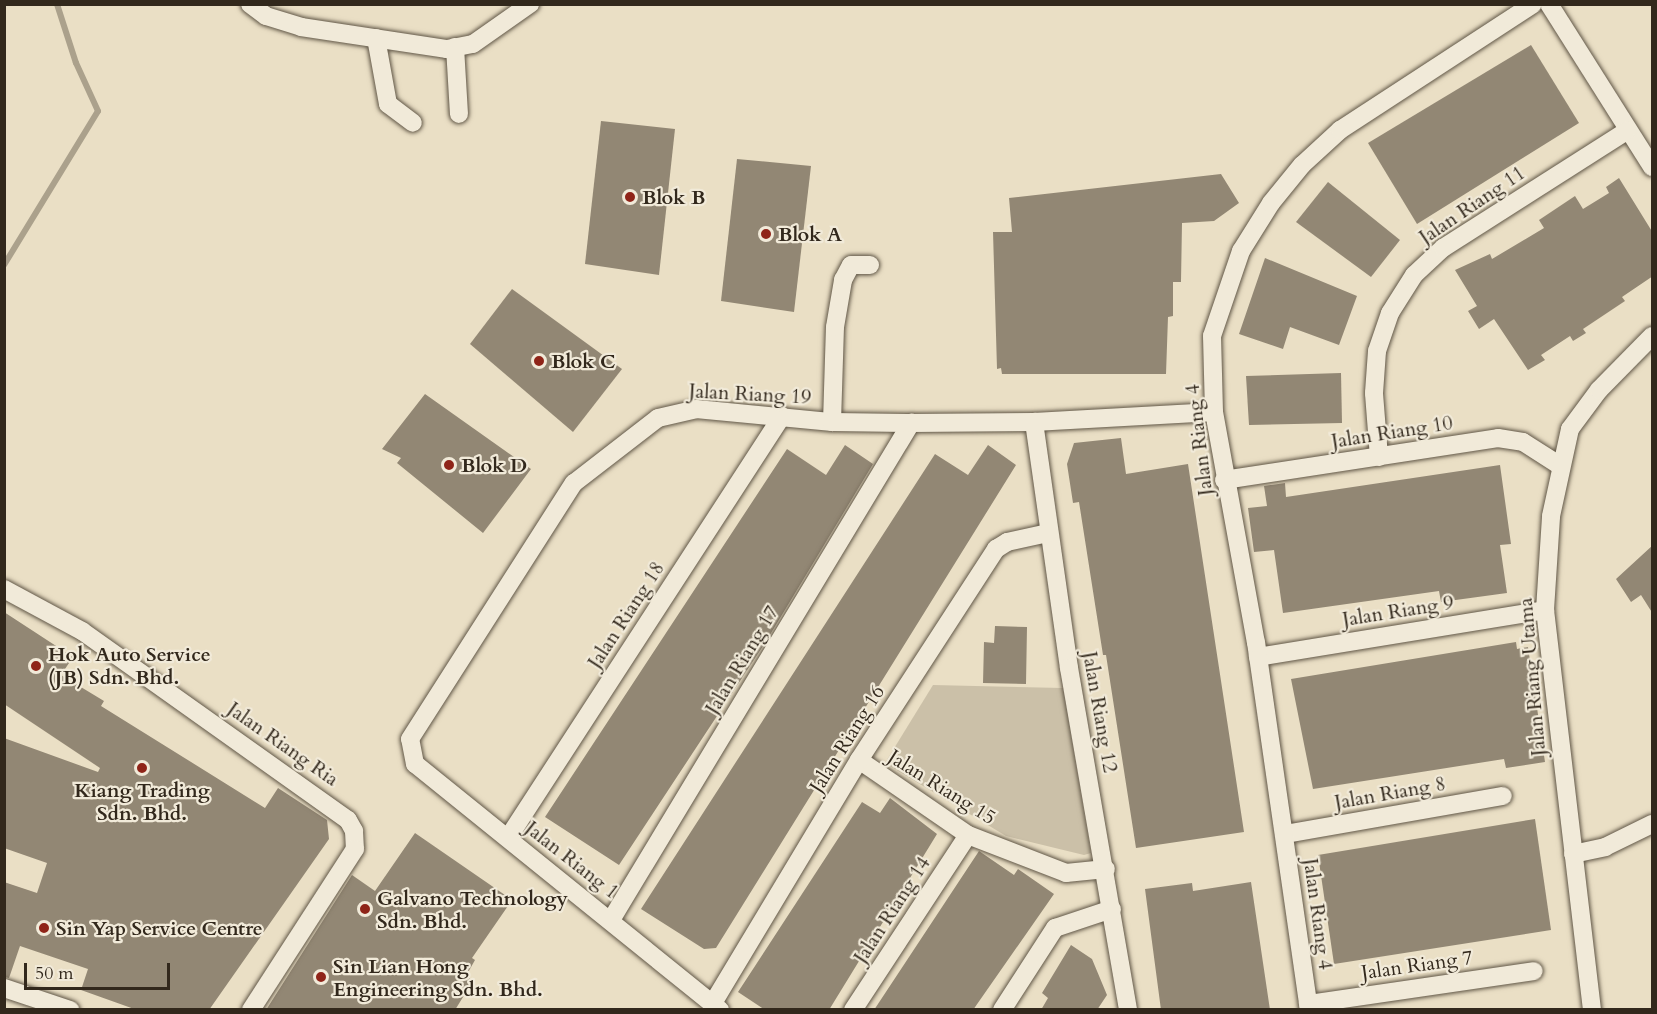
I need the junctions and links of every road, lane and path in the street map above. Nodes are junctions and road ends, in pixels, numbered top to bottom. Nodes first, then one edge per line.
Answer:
1 (250, 4) edge
2 (530, 4) edge
3 (1533, 4) edge
4 (1549, 4) edge
5 (376, 38) junction
6 (455, 48) junction
7 (459, 114) dead end
8 (413, 123) dead end
9 (1627, 131) junction
10 (1653, 167) edge
11 (870, 265) dead end
12 (1653, 336) edge
13 (1214, 412) junction
14 (782, 416) junction
15 (832, 422) junction
16 (1034, 422) junction
17 (911, 423) junction
18 (1379, 457) junction
19 (1559, 465) junction
20 (1224, 480) junction
21 (1048, 533) junction
22 (4, 589) edge
23 (1545, 610) junction
24 (1258, 657) junction
25 (410, 739) joint
26 (859, 760) junction
27 (1503, 796) dead end
28 (1653, 824) edge
29 (1285, 834) junction
30 (968, 835) junction
31 (508, 838) junction
32 (1573, 854) junction
33 (1107, 869) junction
34 (1112, 909) junction
35 (611, 920) junction
36 (1534, 971) dead end
37 (4, 988) edge
38 (717, 1006) edge
39 (1308, 1007) edge
40 (70, 1010) edge
41 (251, 1010) edge
42 (853, 1010) edge
43 (1002, 1010) edge
44 (1128, 1010) edge
45 (1592, 1010) edge

1 - 5 street
2 - 6 street
3 - 13 street, Jalan Riang 4
4 - 9 street
5 - 6 street
5 - 8 street
6 - 7 street
9 - 10 street
9 - 18 street, Jalan Riang 11
11 - 15 street
12 - 19 street, Jalan Riang Utama
13 - 16 street, Jalan Riang 19
13 - 20 street, Jalan Riang 4
14 - 15 street, Jalan Riang 19
14 - 25 street, Jalan Riang 19
14 - 31 street, Jalan Riang 18
15 - 17 street, Jalan Riang 19
16 - 17 street, Jalan Riang 19
16 - 21 street, Jalan Riang 12
17 - 35 street, Jalan Riang 17
18 - 19 street, Jalan Riang 10
18 - 20 street, Jalan Riang 10
19 - 23 street, Jalan Riang Utama
20 - 24 street, Jalan Riang 4
21 - 26 street, Jalan Riang 16
21 - 33 street, Jalan Riang 12
22 - 41 street, Jalan Riang Ria
23 - 24 street, Jalan Riang 9
23 - 32 street, Jalan Riang Utama
24 - 29 street, Jalan Riang 4
25 - 31 street, Jalan Riang 1
26 - 30 street, Jalan Riang 15
26 - 38 street, Jalan Riang 16
27 - 29 street, Jalan Riang 8
28 - 32 street
29 - 39 street, Jalan Riang 4
30 - 33 street, Jalan Riang 15
30 - 42 street, Jalan Riang 14
31 - 35 street, Jalan Riang 1
32 - 45 street, Jalan Riang Utama
33 - 34 street, Jalan Riang 12
34 - 43 street
34 - 44 street, Jalan Riang 12
35 - 38 street, Jalan Riang 1
36 - 39 street, Jalan Riang 7
37 - 40 street

